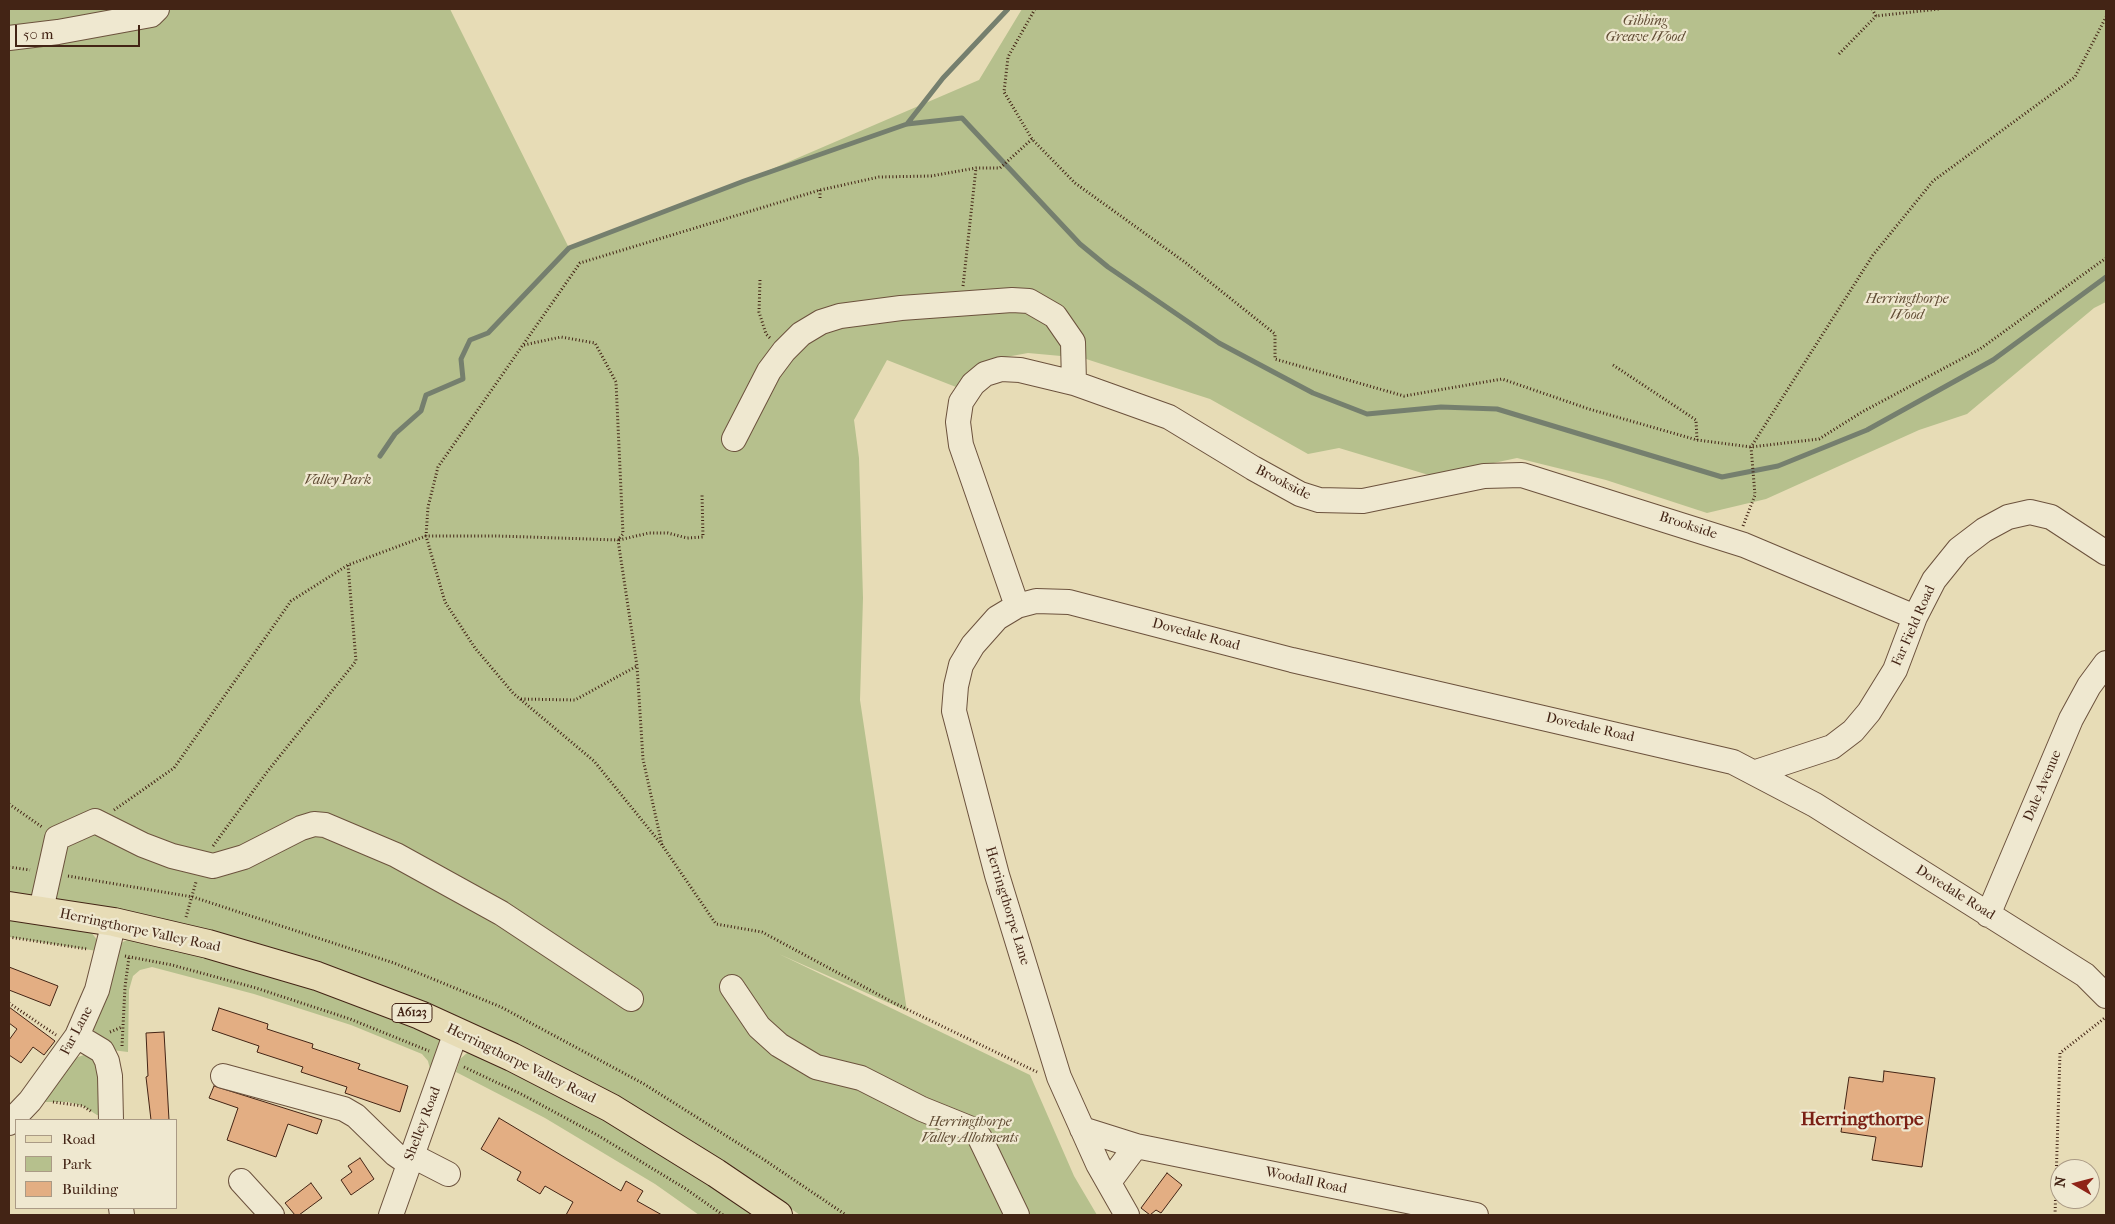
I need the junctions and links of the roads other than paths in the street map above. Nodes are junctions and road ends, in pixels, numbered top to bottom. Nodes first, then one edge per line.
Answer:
1 (157, 9) edge
2 (9, 38) edge
3 (1074, 383) junction
4 (734, 439) dead end
5 (2106, 553) edge
6 (1017, 606) junction
7 (1915, 617) junction
8 (2106, 663) edge
9 (1756, 772) junction
10 (9, 906) edge
11 (41, 910) junction
12 (1988, 915) junction
13 (114, 922) junction
14 (732, 987) dead end
15 (2104, 988) edge
16 (631, 999) dead end
17 (456, 1032) junction
18 (74, 1041) junction
19 (223, 1076) dead end
20 (111, 1117) edge
21 (9, 1123) edge
22 (1082, 1129) junction
23 (1136, 1146) junction
24 (409, 1159) junction
25 (448, 1174) dead end
26 (241, 1181) dead end
27 (1109, 1182) junction
28 (272, 1215) edge
29 (390, 1215) edge
30 (778, 1215) edge
31 (1017, 1215) edge
32 (1127, 1215) edge
33 (1476, 1215) edge

1 - 2 street
3 - 4 street
3 - 6 street, Brookside
3 - 7 street, Brookside
5 - 7 street, Far Field Road
6 - 9 street, Dovedale Road
6 - 22 street, Herringthorpe Lane
7 - 9 street, Far Field Road
8 - 12 street, Dale Avenue
9 - 12 street, Dovedale Road
10 - 11 main road, Herringthorpe Valley Road / A6123
11 - 13 main road, Herringthorpe Valley Road / A6123
11 - 16 street
12 - 15 street, Dovedale Road
13 - 17 main road, Herringthorpe Valley Road / A6123
13 - 18 street, Far Lane
14 - 31 street
17 - 24 street, Shelley Road
17 - 30 main road, Herringthorpe Valley Road / A6123
18 - 20 street
18 - 21 street, Far Lane
19 - 24 street
22 - 23 street, Woodall Road
22 - 27 street, Herringthorpe Lane
23 - 27 street
23 - 33 street, Woodall Road
24 - 25 street
24 - 29 street, Shelley Road
26 - 28 street
27 - 32 street, Herringthorpe Lane

